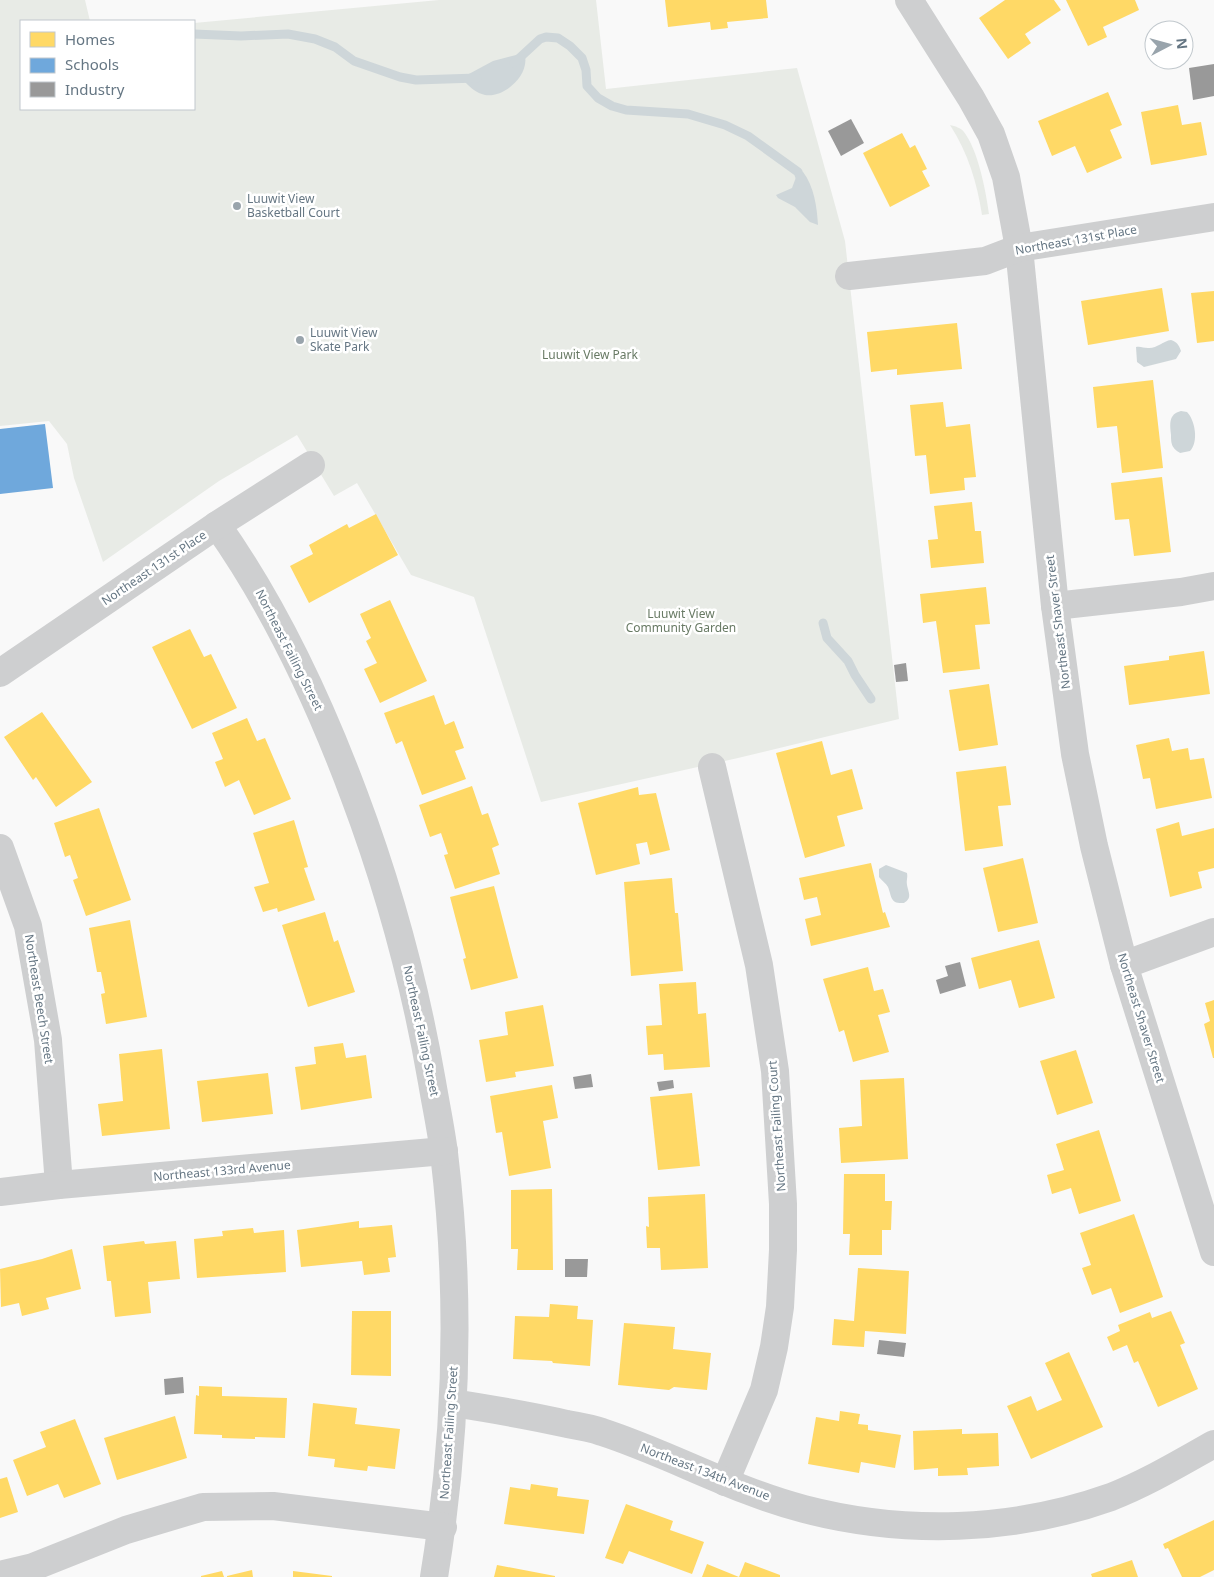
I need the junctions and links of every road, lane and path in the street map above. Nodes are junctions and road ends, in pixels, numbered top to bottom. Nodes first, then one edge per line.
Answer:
1 (909, 0) edge
2 (1214, 216) edge
3 (1019, 248) junction
4 (849, 276) dead end
5 (311, 465) dead end
6 (217, 525) junction
7 (1214, 586) edge
8 (1055, 606) junction
9 (0, 673) edge
10 (712, 767) dead end
11 (0, 848) edge
12 (1214, 932) edge
13 (1124, 965) junction
14 (444, 1152) junction
15 (59, 1185) junction
16 (0, 1192) edge
17 (1214, 1252) edge
18 (453, 1402) junction
19 (1214, 1444) edge
20 (725, 1482) junction
21 (442, 1527) junction
22 (0, 1575) edge
23 (434, 1577) edge

1 - 3 street, Northeast Shaver Street
2 - 3 street, Northeast 131st Place
3 - 4 street, Northeast 131st Place
3 - 8 street, Northeast Shaver Street
5 - 6 street, Northeast 131st Place
6 - 9 street, Northeast 131st Place
6 - 14 street, Northeast Failing Street
7 - 8 street
8 - 13 street, Northeast Shaver Street
10 - 20 street, Northeast Failing Court
11 - 15 street, Northeast Beech Street
12 - 13 street
13 - 17 street, Northeast Shaver Street
14 - 15 street, Northeast 133rd Avenue
14 - 18 street, Northeast Failing Street
15 - 16 street, Northeast 133rd Avenue
18 - 20 street, Northeast 134th Avenue
18 - 21 street, Northeast Failing Street
19 - 20 street, Northeast 134th Avenue
21 - 22 street
21 - 23 street, Northeast Failing Street

